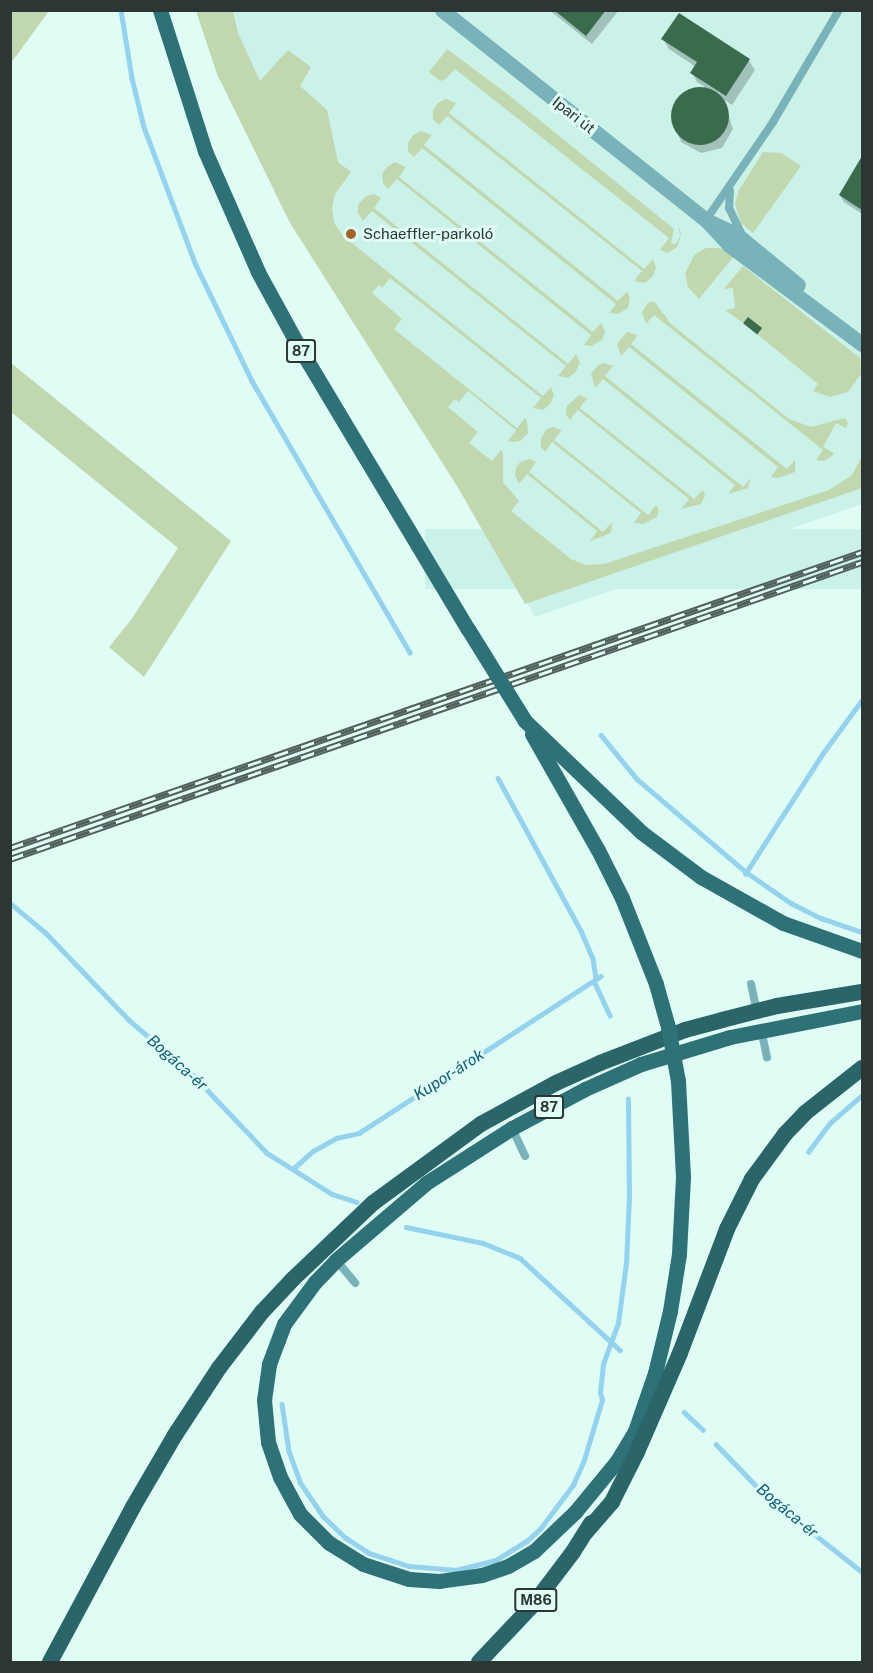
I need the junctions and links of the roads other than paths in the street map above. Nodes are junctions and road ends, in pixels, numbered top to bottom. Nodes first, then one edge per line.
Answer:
1 (160, 10) edge
2 (442, 10) edge
3 (839, 10) edge
4 (734, 182) junction
5 (706, 220) junction
6 (750, 245) junction
7 (829, 317) junction
8 (862, 344) edge
9 (543, 744) junction
10 (862, 951) edge
11 (751, 984) dead end
12 (862, 992) edge
13 (862, 1011) edge
14 (757, 1012) junction
15 (761, 1029) junction
16 (767, 1057) dead end
17 (862, 1068) edge
18 (512, 1128) junction
19 (525, 1156) dead end
20 (336, 1260) junction
21 (355, 1283) dead end
22 (634, 1431) junction
23 (586, 1532) junction
24 (50, 1662) edge
25 (479, 1662) edge

1 - 9 main road, 87, bridge
2 - 5 street, Ipari út
3 - 4 lane
4 - 5 lane
4 - 6 lane
5 - 6 street, Ipari út
5 - 7 street, Ipari út
6 - 7 street, Ipari út
7 - 8 street, Ipari út
9 - 10 main road, 87
9 - 22 main road, 87, bridge
11 - 14 lane
12 - 14 highway
13 - 15 main road, 87
14 - 24 highway
15 - 16 lane
15 - 18 main road, 87
17 - 23 highway
18 - 19 lane
18 - 20 main road, 87
20 - 21 lane
20 - 22 main road, 87
22 - 23 highway, M86
23 - 25 highway, M86

